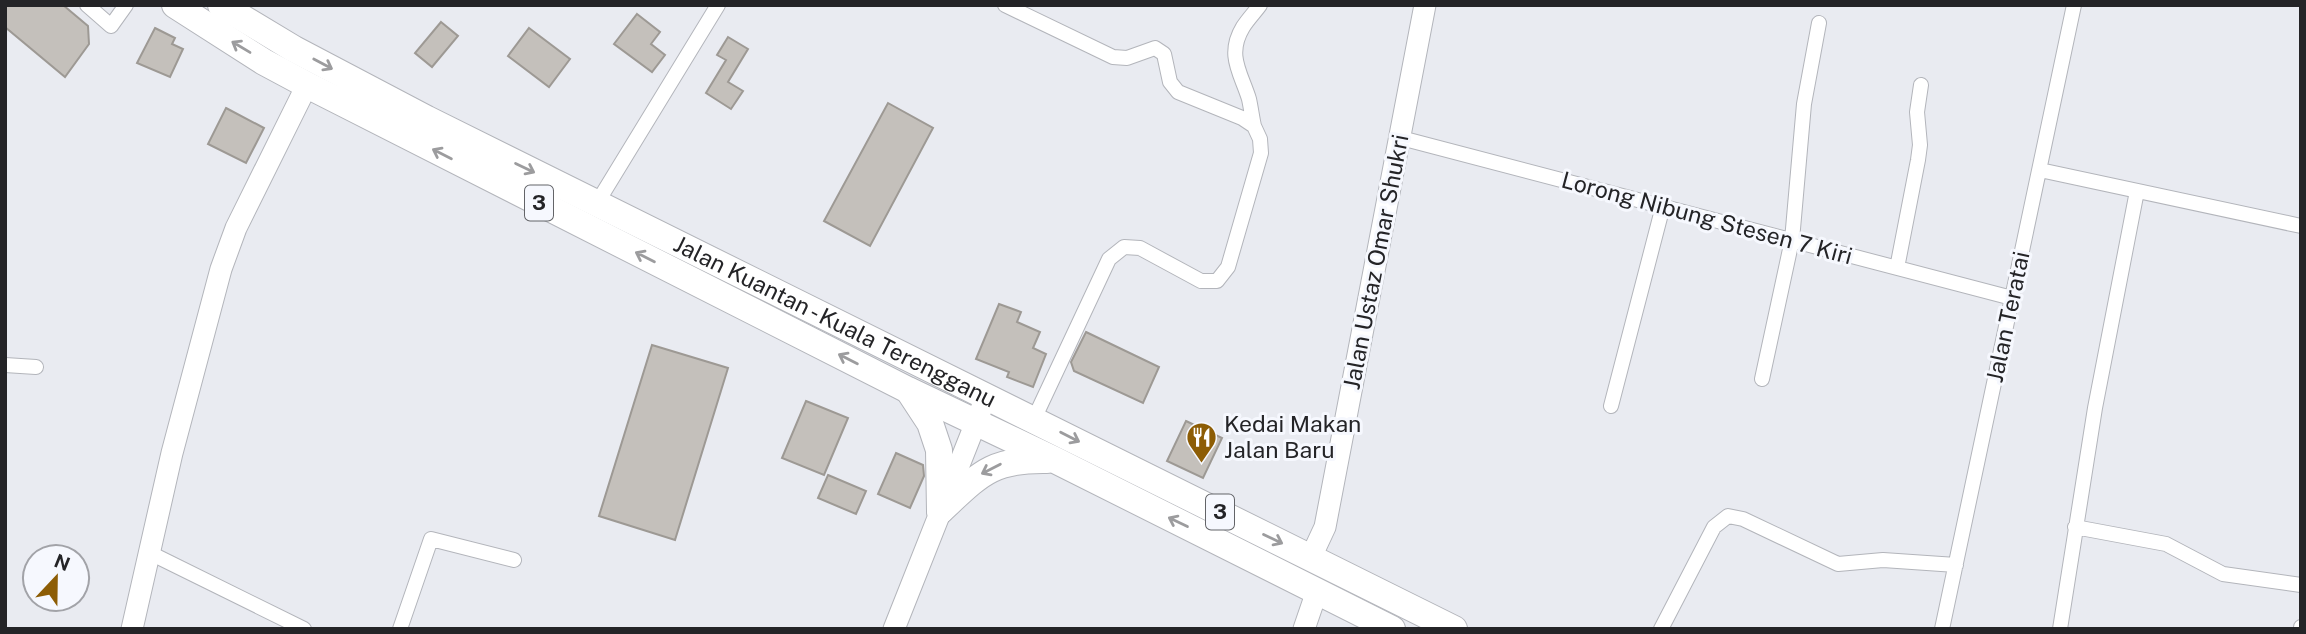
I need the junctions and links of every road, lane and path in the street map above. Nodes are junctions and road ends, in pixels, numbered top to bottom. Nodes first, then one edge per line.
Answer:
1 (87, 5) edge
2 (126, 5) edge
3 (175, 5) edge
4 (221, 5) edge
5 (718, 5) edge
6 (1005, 5) edge
7 (1260, 5) edge
8 (1425, 5) edge
9 (2074, 5) edge
10 (1819, 23) dead end
11 (307, 85) junction
12 (1921, 85) dead end
13 (1254, 126) junction
14 (1401, 138) junction
15 (2040, 170) junction
16 (2137, 191) junction
17 (597, 203) junction
18 (1663, 206) junction
19 (2301, 226) edge
20 (1792, 240) junction
21 (1897, 268) junction
22 (2012, 298) junction
23 (5, 365) edge
24 (36, 367) dead end
25 (1762, 379) dead end
26 (908, 390) junction
27 (986, 397) junction
28 (1611, 406) dead end
29 (1034, 419) junction
30 (976, 423) junction
31 (1055, 460) junction
32 (940, 511) junction
33 (2075, 527) junction
34 (150, 553) junction
35 (1311, 558) junction
36 (514, 560) dead end
37 (1956, 565) junction
38 (2301, 585) edge
39 (1317, 591) junction
40 (1378, 625) edge
41 (132, 629) edge
42 (303, 629) edge
43 (400, 629) edge
44 (894, 629) edge
45 (1304, 629) edge
46 (1454, 629) edge
47 (1661, 629) edge
48 (1942, 629) edge
49 (2060, 629) edge

1 - 2 street
11 -> 3 highway, Jalan Kuantan - Kuala Terengganu / 3
4 -> 17 highway, Jalan Kuantan - Kuala Terengganu / 3
5 - 17 street
6 - 13 street
7 - 13 street
8 - 14 street, Jalan Ustaz Omar Shukri
9 - 15 street, Jalan Teratai
10 - 20 street
26 -> 11 highway, Jalan Kuantan - Kuala Terengganu / 3
11 - 34 street
12 - 21 street
13 - 29 street
14 - 18 street, Lorong Nibung Stesen 7 Kiri
14 - 35 street, Jalan Ustaz Omar Shukri
15 - 16 street
15 - 22 street, Jalan Teratai
16 - 19 street
16 - 33 street
17 - 27 highway, Jalan Kuantan - Kuala Terengganu / 3
18 - 20 street, Lorong Nibung Stesen 7 Kiri
18 - 28 street
20 - 21 street, Lorong Nibung Stesen 7 Kiri
20 - 25 street
21 - 22 street, Lorong Nibung Stesen 7 Kiri
22 - 37 street, Jalan Teratai
23 - 24 street
26 - 30 highway, Jalan Kuantan - Kuala Terengganu / 3
26 - 32 highway
27 - 29 highway, Jalan Kuantan - Kuala Terengganu / 3
27 - 30 street
29 -> 35 highway, Jalan Kuantan - Kuala Terengganu / 3
30 - 31 highway, Jalan Kuantan - Kuala Terengganu / 3
30 - 32 street
31 -> 32 highway
39 -> 31 highway, Jalan Kuantan - Kuala Terengganu / 3
32 - 44 street
33 - 38 street
33 - 49 street
34 - 41 street
34 - 42 street
35 - 46 highway, Jalan Kuantan - Kuala Terengganu / 3
36 - 43 street
37 - 47 street
37 - 48 street, Jalan Teratai
39 - 40 highway, Jalan Kuantan - Kuala Terengganu / 3
39 - 45 street

